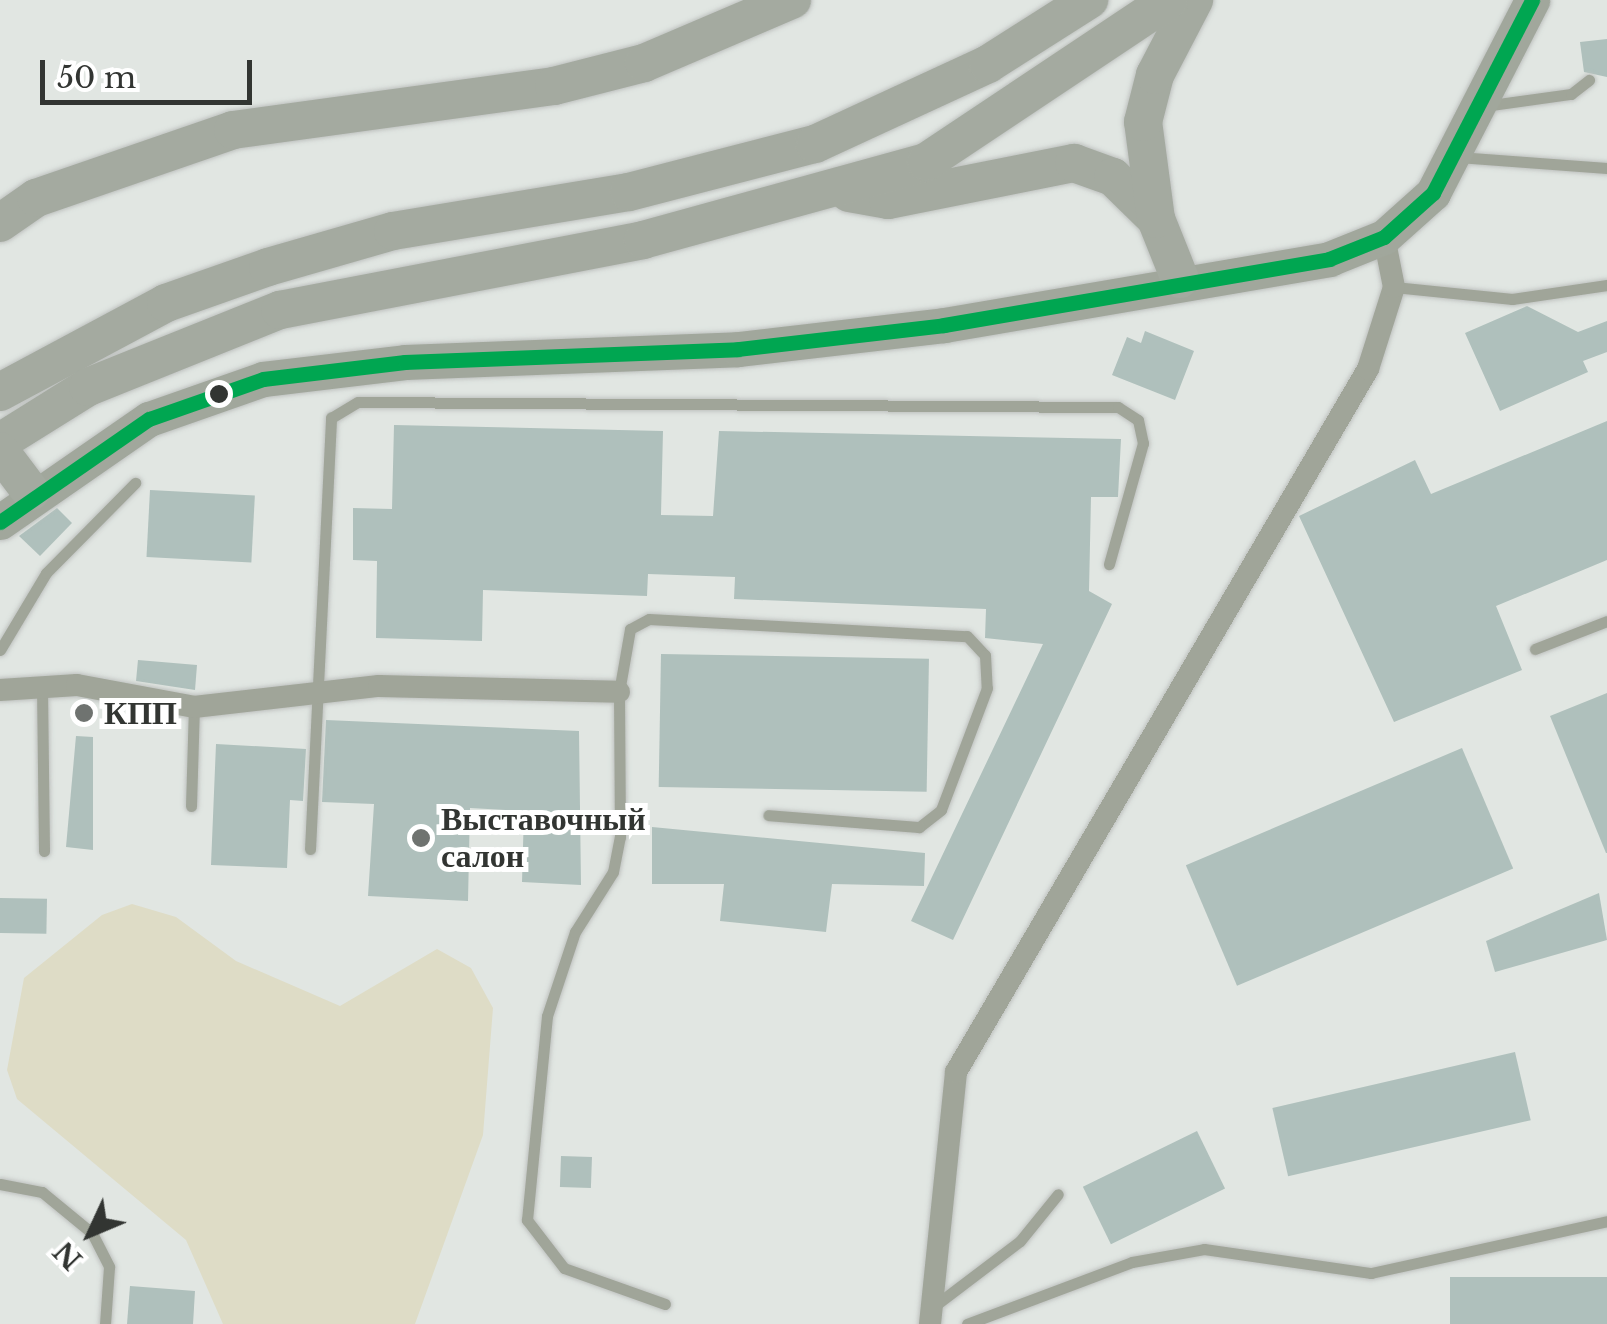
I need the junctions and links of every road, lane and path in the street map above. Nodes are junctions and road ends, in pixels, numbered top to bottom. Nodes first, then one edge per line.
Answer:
1 (792, 0) edge
2 (1168, 0) edge
3 (1194, 0) edge
4 (1532, 0) edge
5 (1080, 4) edge
6 (1589, 80) dead end
7 (1484, 106) junction
8 (1458, 157) junction
9 (1607, 168) edge
10 (837, 191) junction
11 (1156, 219) junction
12 (0, 223) edge
13 (1384, 237) junction
14 (1180, 279) junction
15 (1607, 286) edge
16 (1394, 287) junction
17 (0, 392) edge
18 (0, 442) edge
19 (0, 451) edge
20 (135, 483) dead end
21 (31, 492) junction
22 (0, 522) edge
23 (1109, 564) dead end
24 (1607, 621) edge
25 (1535, 649) dead end
26 (0, 650) edge
27 (42, 687) junction
28 (316, 689) junction
29 (0, 690) edge
30 (619, 692) junction
31 (194, 706) junction
32 (191, 806) dead end
33 (768, 815) dead end
34 (310, 849) dead end
35 (44, 852) dead end
36 (0, 1184) edge
37 (1058, 1194) dead end
38 (1607, 1221) edge
39 (665, 1304) dead end
40 (931, 1316) edge
41 (105, 1324) edge
42 (967, 1324) edge

1 - 12 highway
2 - 10 highway
3 - 11 highway
4 - 7 main road
5 - 17 highway
6 - 7 lane
7 - 8 main road
8 - 9 lane
8 - 13 main road
10 - 11 highway
10 - 18 highway
11 - 14 highway
13 - 14 main road
13 - 16 street
14 - 21 main road
15 - 16 lane
16 - 40 street
19 - 21 highway
20 - 26 lane
21 - 22 main road
23 - 28 lane
24 - 25 lane
27 - 29 street
27 - 31 street
27 - 35 lane
28 - 30 street
28 - 31 street
28 - 34 lane
30 - 33 lane
30 - 39 lane
31 - 32 lane
36 - 41 lane
37 - 40 lane
38 - 42 lane

